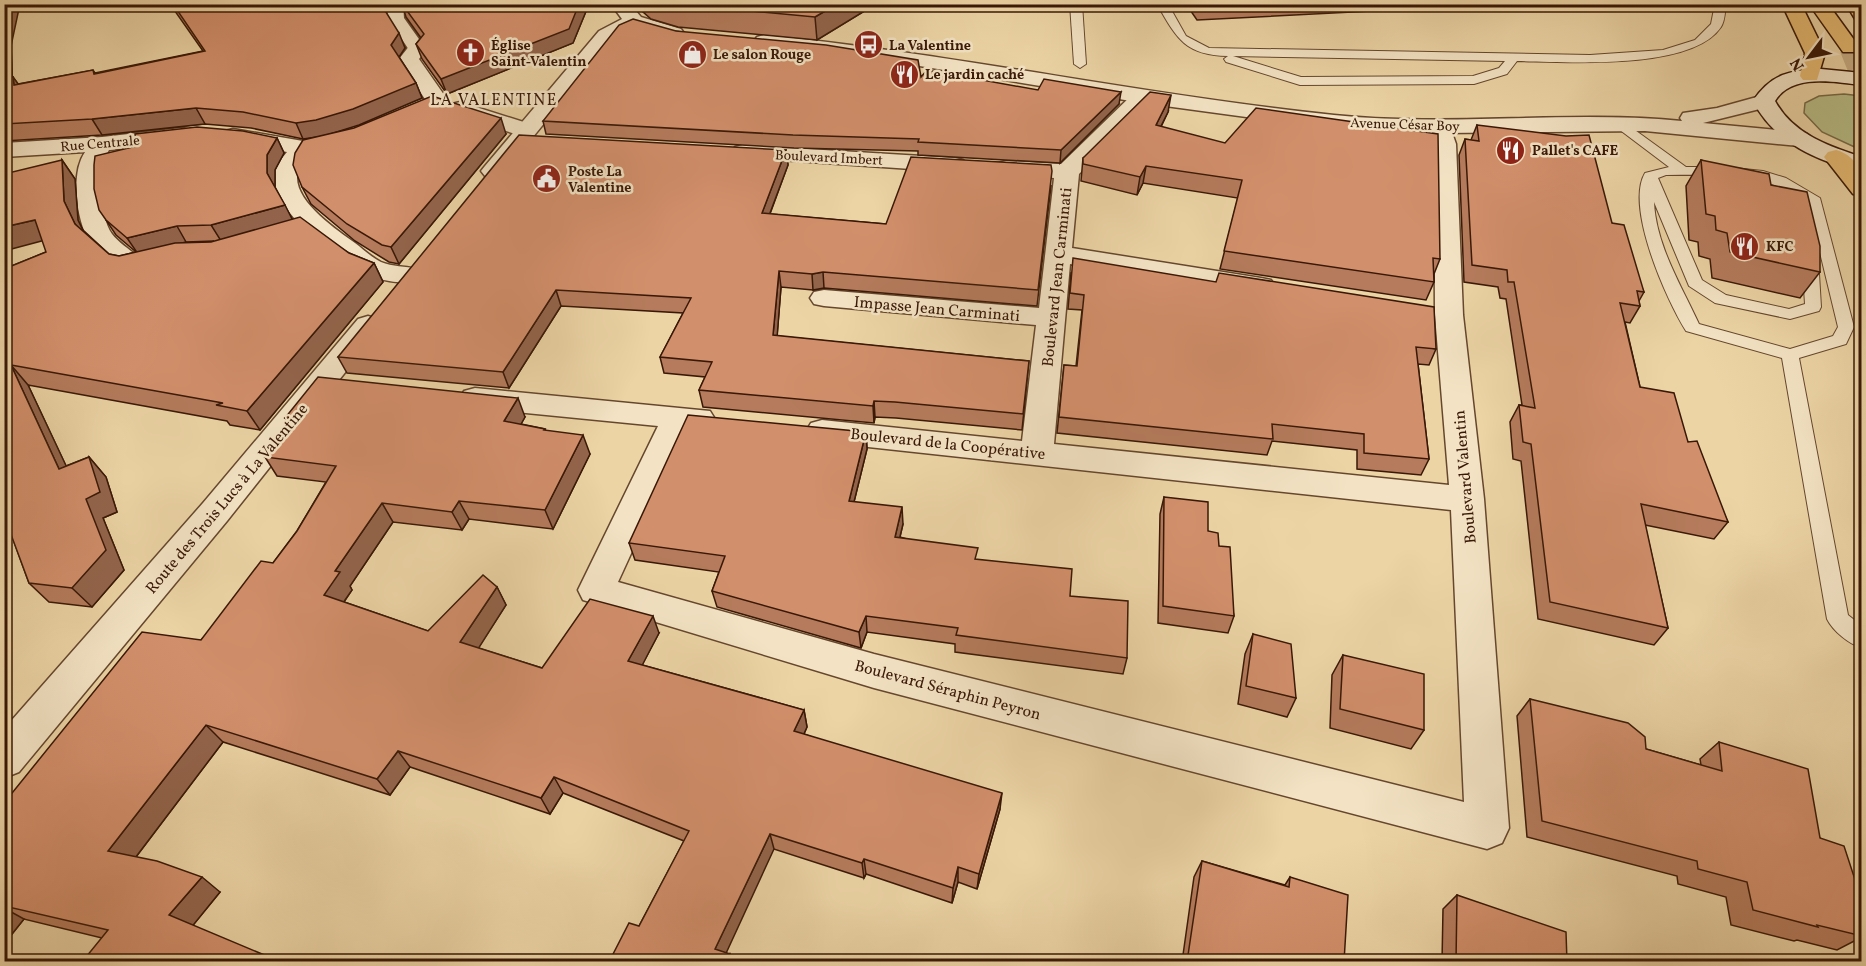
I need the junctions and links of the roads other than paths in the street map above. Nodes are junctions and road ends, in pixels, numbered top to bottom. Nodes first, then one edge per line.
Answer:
1 (395, 4) edge
2 (1076, 4) edge
3 (1162, 4) edge
4 (1721, 4) edge
5 (1791, 4) edge
6 (1818, 4) edge
7 (1833, 4) edge
8 (1855, 4) edge
9 (627, 13) edge
10 (1862, 15) tunnel mouth
11 (697, 37) edge
12 (740, 40) edge
13 (417, 49) joint
14 (1208, 52) junction
15 (1515, 56) junction
16 (1080, 64) dead end
17 (1810, 76) junction
18 (1862, 79) edge
19 (1143, 98) junction
20 (1764, 101) junction
21 (1621, 124) junction
22 (1645, 124) junction
23 (1440, 126) junction
24 (358, 135) edge
25 (529, 138) junction
26 (1799, 139) junction
27 (102, 144) junction
28 (303, 148) junction
29 (4, 150) edge
30 (716, 150) edge
31 (1836, 157) junction
32 (1862, 165) edge
33 (1067, 171) junction
34 (1683, 171) junction
35 (1650, 177) junction
36 (1862, 189) edge
37 (474, 195) edge
38 (1818, 212) junction
39 (186, 252) edge
40 (1060, 254) junction
41 (1284, 289) edge
42 (824, 298) dead end
43 (1051, 318) junction
44 (1790, 355) junction
45 (321, 383) junction
46 (354, 386) edge
47 (447, 395) edge
48 (678, 417) junction
49 (724, 421) edge
50 (794, 428) edge
51 (1037, 452) junction
52 (1467, 499) junction
53 (1862, 639) edge
54 (4, 759) edge
55 (1487, 828) joint

1 - 13 street
2 - 16 lane
3 - 14 lane
4 - 15 lane
5 - 17 main road
6 - 7 main road
8 - 10 main road
9 - 11 street
9 - 25 street
12 - 19 street, Avenue César Boy
13 - 25 street
14 - 15 lane
14 - 15 lane
17 - 18 street
17 - 20 street
19 - 23 street, Avenue César Boy
19 - 33 street, Boulevard Jean Carminati
20 - 22 street, Avenue César Boy
20 - 26 street
21 - 22 street, Avenue César Boy
21 - 23 street, Avenue César Boy
21 - 34 lane
22 - 26 street, Avenue César Boy
23 - 52 street, Boulevard Valentin
24 - 28 street, Rue Centrale
25 - 37 street
26 - 31 street
27 - 28 street, Rue Centrale
27 - 29 street, Rue Centrale
27 - 39 street
28 - 45 street, Route des Trois Lucs à La Valentine
30 - 33 street, Boulevard Imbert
31 - 32 street
31 - 36 main road
33 - 40 street, Boulevard Jean Carminati
34 - 35 lane
34 - 38 lane
35 - 38 lane
35 - 44 lane
38 - 44 lane
40 - 41 street
40 - 43 street, Boulevard Jean Carminati
42 - 43 street, Impasse Jean Carminati
43 - 51 street, Boulevard Jean Carminati
44 - 53 lane
45 - 46 street
45 - 54 street, Route des Trois Lucs à La Valentine
47 - 48 street
48 - 49 street
48 - 55 street, Boulevard Séraphin Peyron
50 - 51 street, Boulevard de la Coopérative
51 - 52 street, Boulevard de la Coopérative
52 - 55 street, Boulevard Valentin

